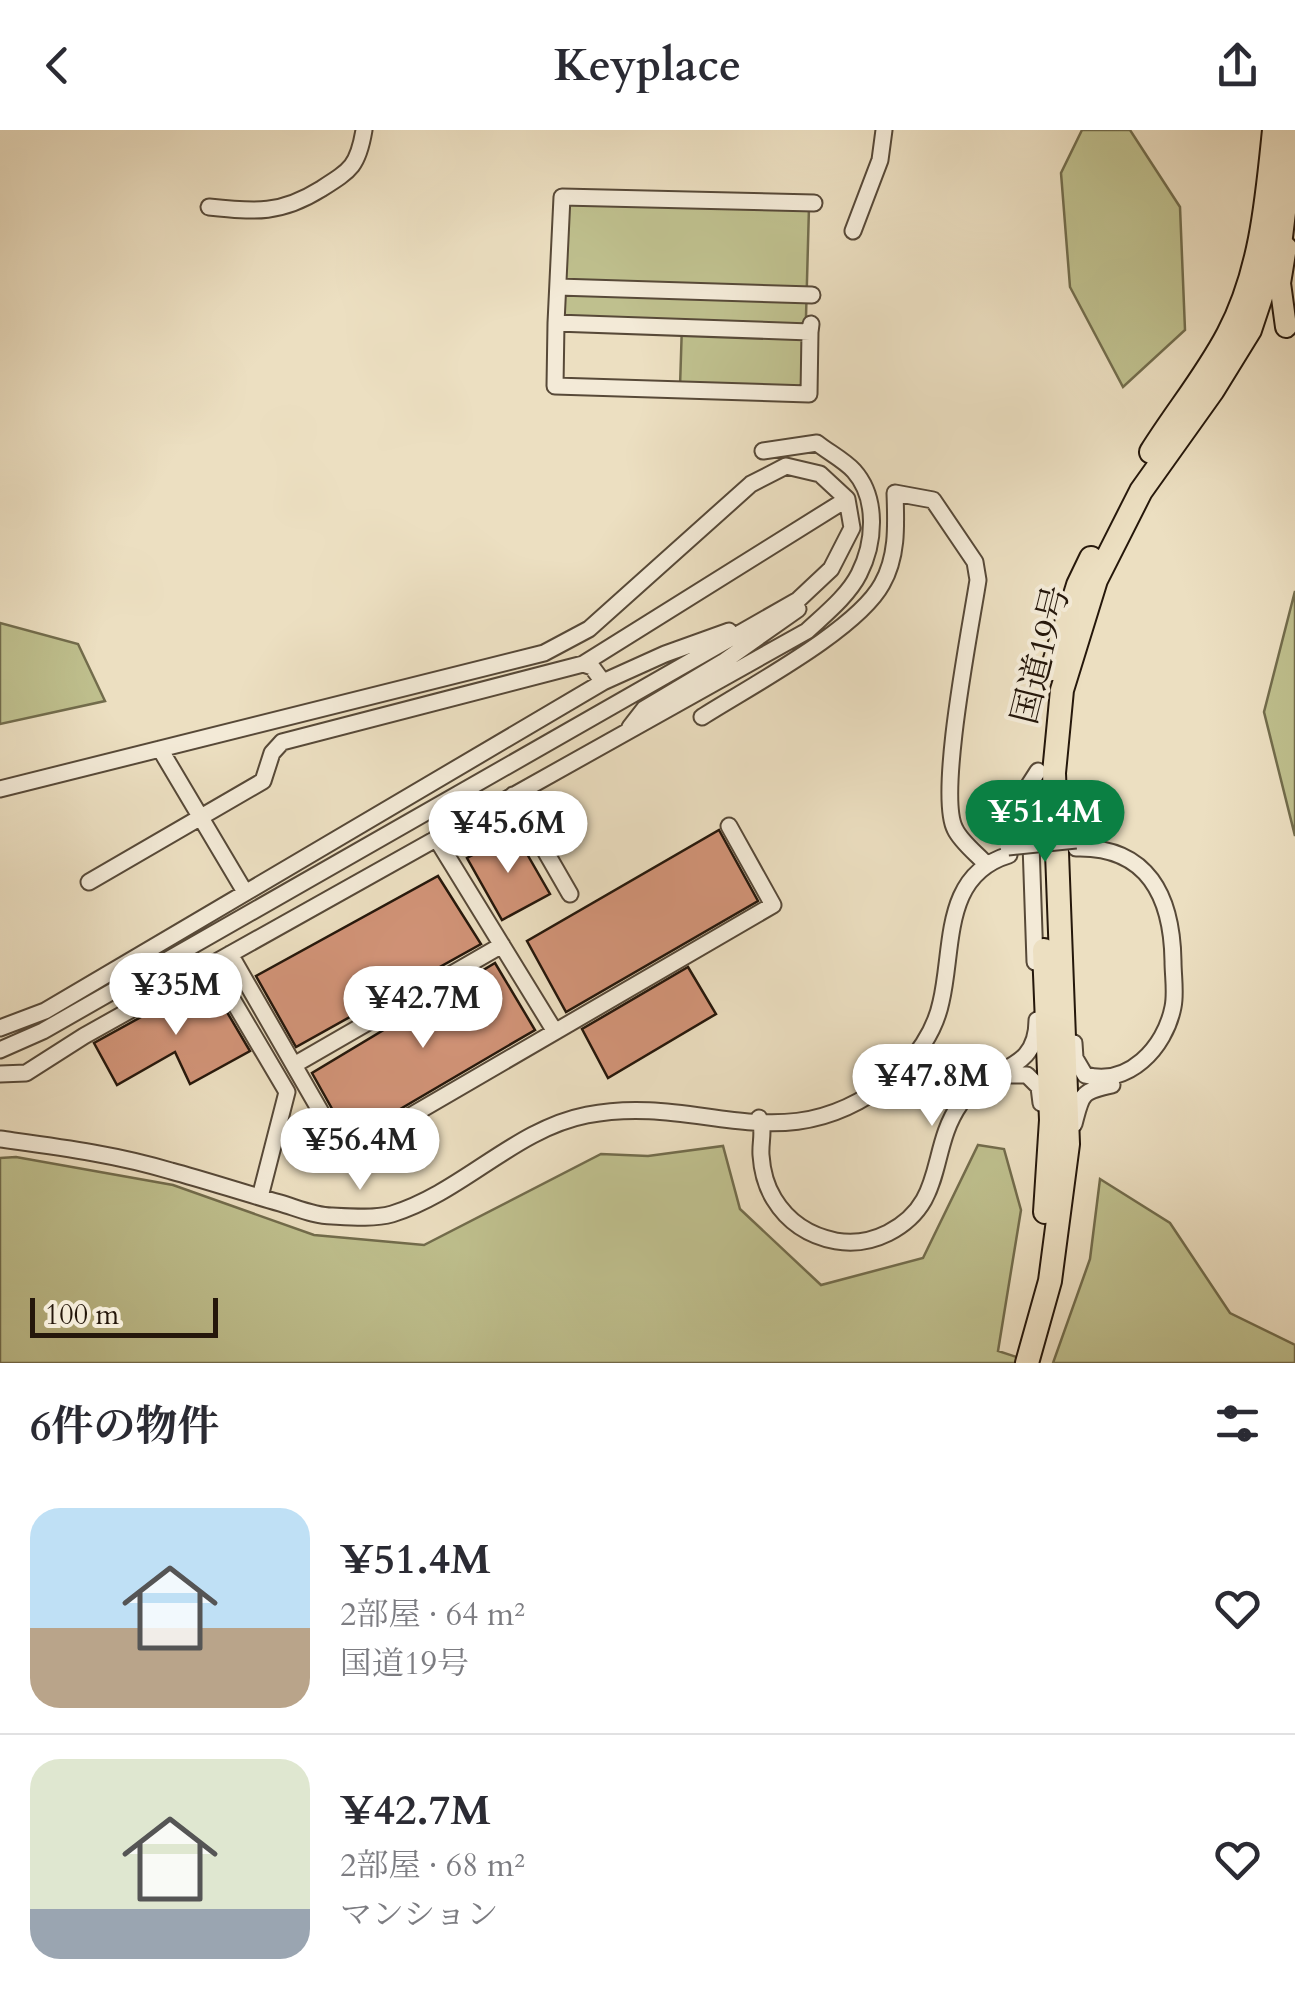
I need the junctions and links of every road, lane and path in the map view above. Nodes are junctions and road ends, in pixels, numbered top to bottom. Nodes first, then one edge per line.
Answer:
1 (364, 130) edge
2 (884, 130) edge
3 (1274, 130) edge
4 (1294, 130) edge
5 (1289, 190) junction
6 (814, 203) dead end
7 (210, 207) dead end
8 (853, 232) dead end
9 (1255, 263) junction
10 (558, 286) junction
11 (1266, 287) junction
12 (812, 295) dead end
13 (556, 323) junction
14 (1250, 330) junction
15 (1290, 334) edge
16 (763, 451) dead end
17 (847, 499) junction
18 (831, 569) junction
19 (771, 616) junction
20 (583, 664) junction
21 (602, 682) junction
22 (702, 717) dead end
23 (628, 730) junction
24 (160, 749) junction
25 (1038, 771) junction
26 (0, 792) edge
27 (513, 795) junction
28 (201, 817) junction
29 (728, 826) dead end
30 (436, 838) junction
31 (1076, 844) junction
32 (984, 862) junction
33 (89, 882) dead end
34 (246, 892) junction
35 (570, 894) dead end
36 (1058, 916) junction
37 (502, 945) junction
38 (230, 954) junction
39 (212, 964) junction
40 (0, 1028) edge
41 (554, 1030) junction
42 (0, 1050) edge
43 (294, 1064) junction
44 (0, 1074) edge
45 (756, 1120) junction
46 (0, 1139) edge
47 (1068, 1144) junction
48 (260, 1198) junction
49 (1046, 1204) junction
50 (1022, 1355) edge

1 - 7 street
2 - 8 street
3 - 9 highway, 国道19号
4 - 5 highway, 国道19号
5 - 11 highway, 国道19号
5 - 15 main road
6 - 10 street
9 - 11 main road
9 - 25 highway, 国道19号
10 - 12 street
10 - 13 street
11 - 14 highway, 国道19号
11 - 15 main road
13 - 13 street
14 - 15 main road
14 - 36 highway, 国道19号
16 - 23 street
17 - 18 street
17 - 20 street
17 - 24 street
18 - 19 street
18 - 23 street
19 - 21 street
19 - 42 street
20 - 21 street
20 - 28 street
21 - 34 street
22 - 32 street
23 - 27 street
24 - 26 street
24 - 28 street
25 - 45 street
25 - 49 highway, 国道19号
27 - 30 street
27 - 35 street
28 - 33 street
28 - 34 street
29 - 41 street
30 - 37 street
30 - 38 street
31 - 32 street
31 - 36 street
31 - 47 street
32 - 45 street
34 - 40 street
36 - 47 highway, 国道19号
37 - 41 street
37 - 43 street
38 - 39 street
38 - 43 street
39 - 44 street
39 - 48 street
41 - 43 street
45 - 48 street
45 - 49 street
46 - 48 street
47 - 50 highway, 国道19号
49 - 50 highway, 国道19号

